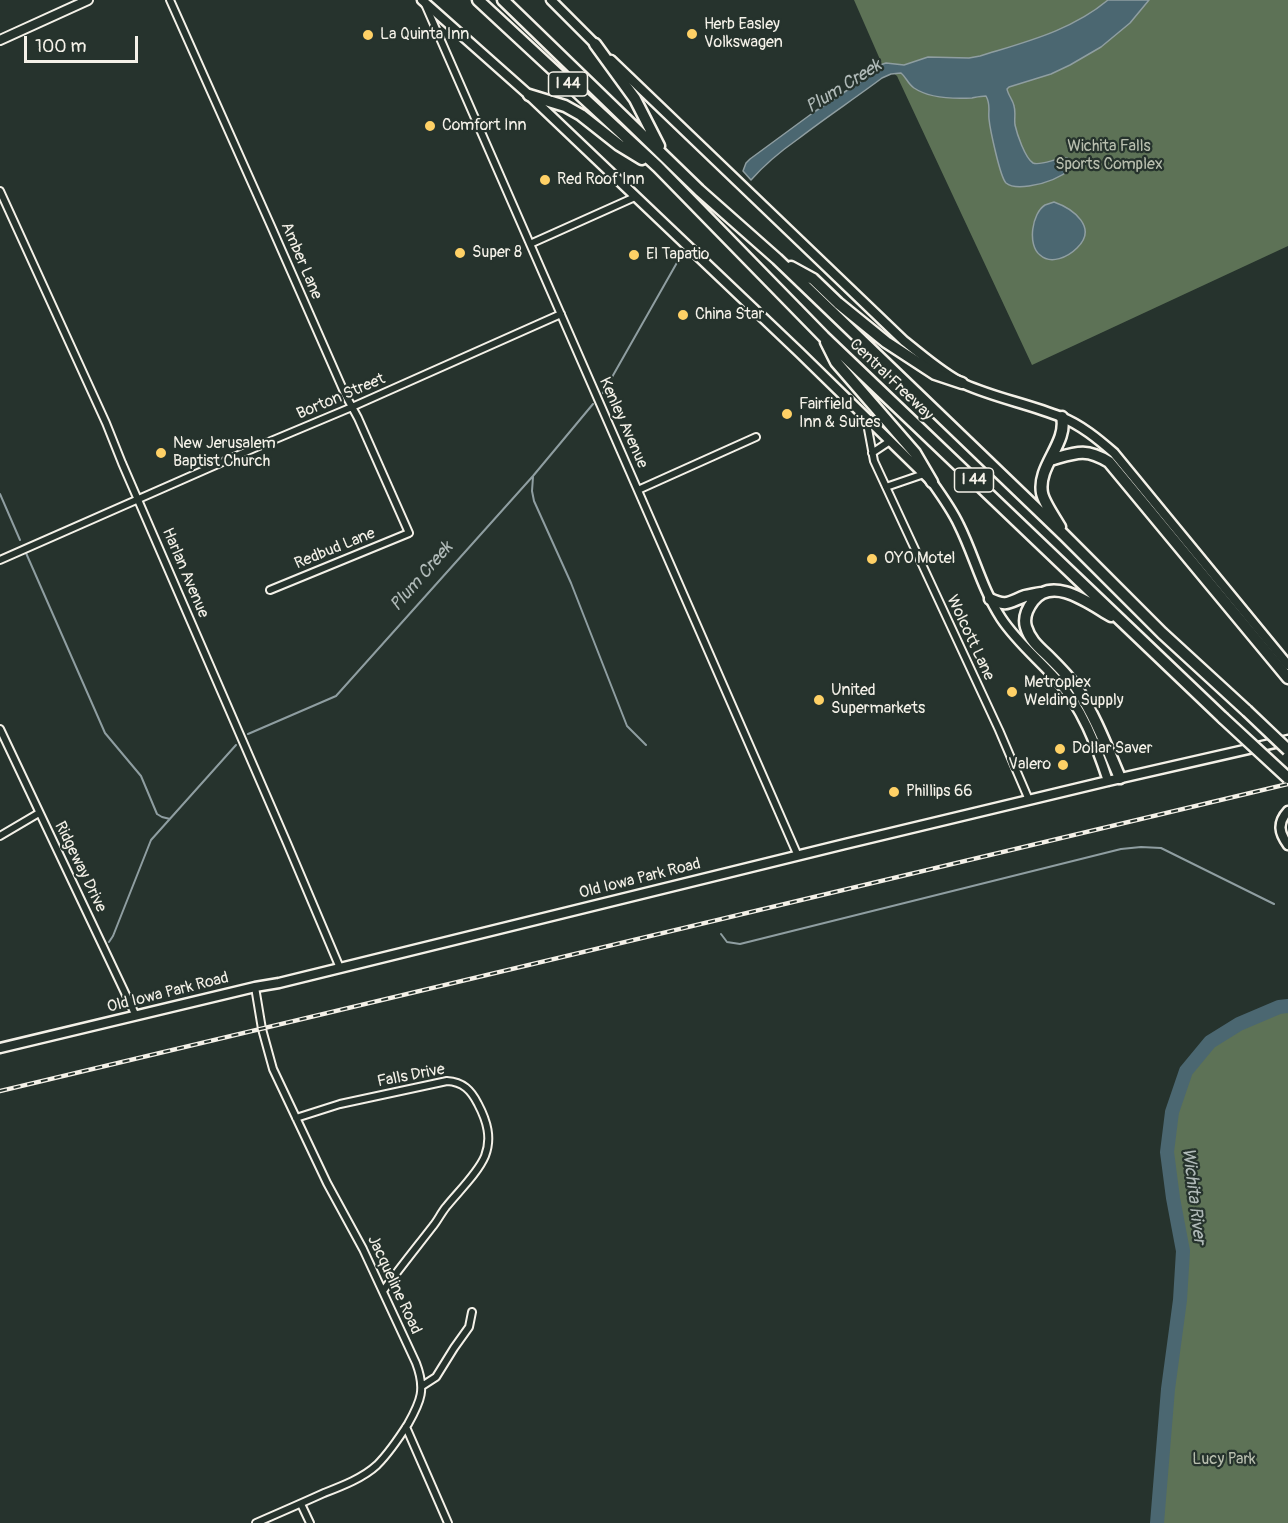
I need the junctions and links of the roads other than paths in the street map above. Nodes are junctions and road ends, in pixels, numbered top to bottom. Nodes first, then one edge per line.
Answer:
1 (88, 0) edge
2 (170, 0) edge
3 (478, 0) edge
4 (503, 0) edge
5 (551, 0) edge
6 (423, 1) edge
7 (0, 40) edge
8 (595, 44) junction
9 (529, 95) junction
10 (663, 155) junction
11 (658, 167) junction
12 (0, 191) edge
13 (635, 196) junction
14 (530, 243) junction
15 (777, 260) junction
16 (561, 314) junction
17 (824, 336) junction
18 (962, 383) junction
19 (352, 408) junction
20 (1062, 417) junction
21 (866, 418) junction
22 (756, 437) dead end
23 (890, 441) junction
24 (872, 453) junction
25 (1050, 460) junction
26 (928, 478) junction
27 (886, 487) junction
28 (638, 490) junction
29 (138, 500) junction
30 (409, 532) joint
31 (1064, 535) junction
32 (0, 560) edge
33 (270, 590) dead end
34 (1047, 592) junction
35 (990, 599) junction
36 (1125, 623) junction
37 (1288, 665) edge
38 (1288, 678) edge
39 (0, 729) edge
40 (1288, 740) edge
41 (1288, 750) edge
42 (1288, 778) edge
43 (1114, 779) junction
44 (1029, 800) junction
45 (1288, 811) edge
46 (39, 813) junction
47 (0, 836) edge
48 (1288, 845) edge
49 (798, 856) junction
50 (340, 968) junction
51 (255, 987) junction
52 (136, 1016) junction
53 (0, 1048) edge
54 (296, 1118) junction
55 (383, 1291) junction
56 (472, 1312) dead end
57 (422, 1386) junction
58 (406, 1427) junction
59 (302, 1504) junction
60 (256, 1523) edge
61 (310, 1523) edge
62 (448, 1523) edge

1 - 7 street
2 - 19 street, Amber Lane
3 - 11 highway, Central Freeway / I 44
4 - 10 highway, Central Freeway / I 44
5 - 8 main road
6 - 9 main road
6 - 14 street, Kenley Avenue
8 - 10 highway
8 - 18 main road
9 - 11 highway
9 - 13 main road
10 - 15 highway, Central Freeway / I 44
11 - 17 highway, Central Freeway / I 44
12 - 29 street, Harlan Avenue
13 - 14 street
13 - 21 main road
14 - 16 street, Kenley Avenue
15 - 18 highway
15 - 31 highway, Central Freeway / I 44
16 - 19 street, Borton Street
16 - 28 street, Kenley Avenue
17 - 26 highway
17 - 36 highway, Central Freeway / I 44
18 - 20 main road
19 - 29 street, Borton Street
19 - 30 street, Amber Lane
20 - 25 highway
20 - 37 main road
21 - 23 main road
21 - 24 street, Wolcott Lane
22 - 28 street
23 - 24 street
23 - 26 main road
24 - 27 street, Wolcott Lane
25 - 31 highway
25 - 38 highway
26 - 27 street
26 - 35 main road
27 - 44 street, Wolcott Lane
28 - 49 street, Kenley Avenue
29 - 32 street, Borton Street
29 - 50 street, Harlan Avenue
30 - 33 street, Redbud Lane
31 - 41 highway, Central Freeway / I 44, bridge
34 - 35 highway
34 - 36 highway
34 - 43 highway
35 - 43 main road
36 - 42 highway, Central Freeway / I 44, bridge
39 - 46 street, Ridgeway Drive
40 - 43 main road, Old Iowa Park Road
43 - 44 main road, Old Iowa Park Road
44 - 49 main road, Old Iowa Park Road
45 - 48 main road
46 - 47 street
46 - 52 street, Ridgeway Drive
49 - 50 main road, Old Iowa Park Road
50 - 51 main road, Old Iowa Park Road
51 - 52 main road, Old Iowa Park Road
51 - 54 street, Jacqueline Road
52 - 53 main road, Old Iowa Park Road
54 - 55 street, Jacqueline Road
54 - 55 street, Falls Drive
55 - 57 street, Jacqueline Road
56 - 57 street
57 - 58 street
58 - 59 street
58 - 62 street
59 - 60 street
59 - 61 street

